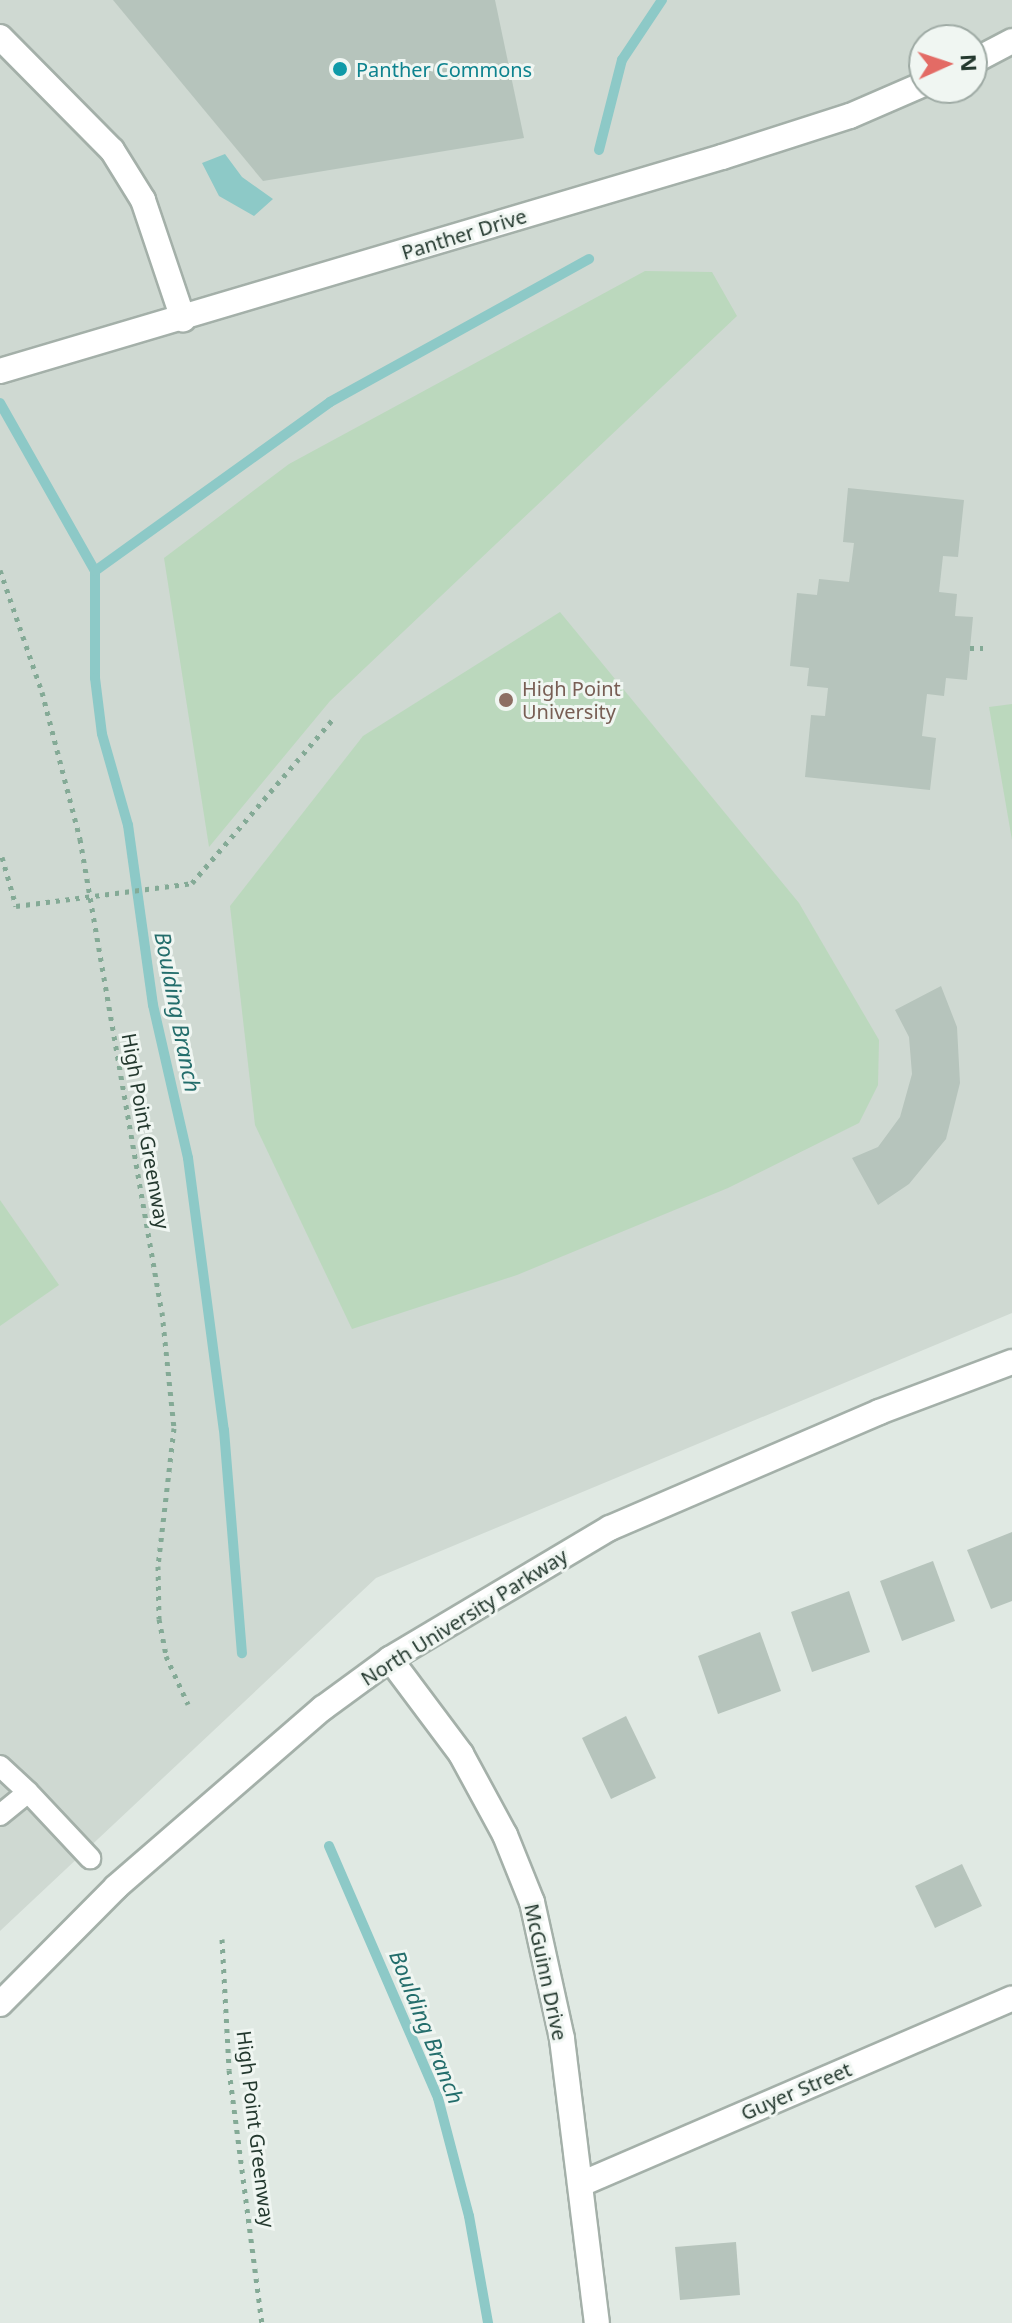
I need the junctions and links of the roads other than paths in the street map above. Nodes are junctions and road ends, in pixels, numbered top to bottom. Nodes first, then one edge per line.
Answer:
1 (0, 37) edge
2 (1012, 41) edge
3 (988, 54) edge
4 (908, 91) edge
5 (183, 319) junction
6 (6, 369) edge
7 (1012, 1362) edge
8 (390, 1659) junction
9 (0, 1766) edge
10 (28, 1792) junction
11 (0, 1815) edge
12 (90, 1858) dead end
13 (1012, 1998) edge
14 (0, 2004) edge
15 (581, 2184) junction
16 (597, 2323) edge

1 - 5 street
2 - 3 street
4 - 5 street, Panther Drive
5 - 6 street, Panther Drive
7 - 8 street, North University Parkway
8 - 14 street, North University Parkway
8 - 15 street, McGuinn Drive
9 - 10 lane
10 - 11 lane
10 - 12 lane
13 - 15 street, Guyer Street
15 - 16 street, McGuinn Drive

